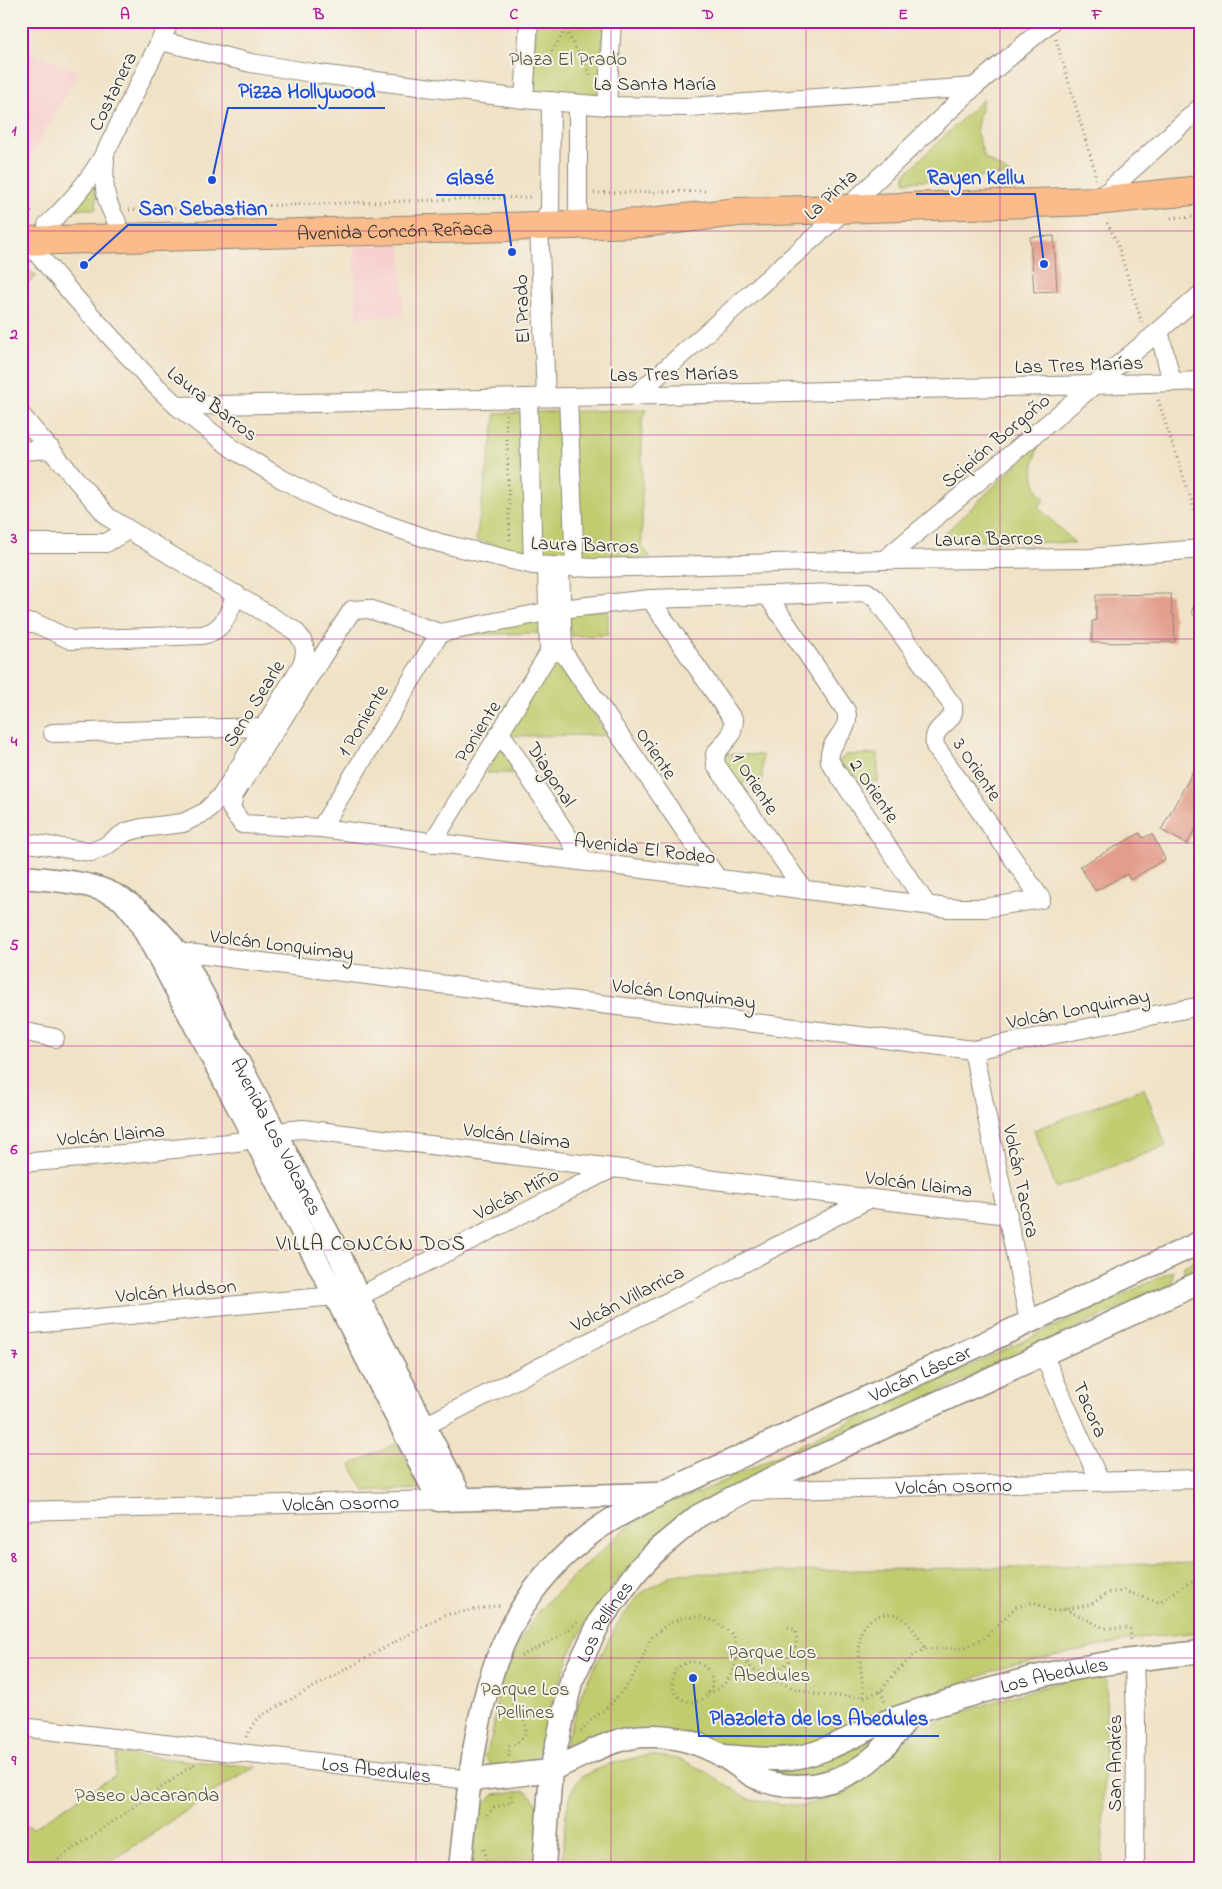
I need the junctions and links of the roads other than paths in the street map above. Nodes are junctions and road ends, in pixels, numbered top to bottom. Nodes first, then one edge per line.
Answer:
1 (170, 21) edge
2 (529, 21) edge
3 (612, 21) edge
4 (1052, 21) edge
5 (161, 41) junction
6 (974, 87) junction
7 (524, 99) junction
8 (551, 101) junction
9 (578, 104) junction
10 (607, 106) junction
11 (1201, 108) edge
12 (105, 154) junction
13 (1201, 190) edge
14 (1096, 201) junction
15 (846, 209) junction
16 (1201, 209) edge
17 (546, 210) junction
18 (113, 216) junction
19 (577, 217) junction
20 (33, 230) edge
21 (1201, 294) edge
22 (1159, 331) junction
23 (1201, 381) edge
24 (1172, 382) junction
25 (1094, 385) junction
26 (635, 396) junction
27 (568, 397) junction
28 (528, 398) junction
29 (546, 398) junction
30 (177, 406) junction
31 (21, 415) edge
32 (51, 449) junction
33 (21, 451) edge
34 (128, 530) junction
35 (21, 543) edge
36 (1200, 554) edge
37 (884, 560) junction
38 (554, 567) junction
39 (236, 594) junction
40 (766, 595) junction
41 (650, 599) junction
42 (555, 610) junction
43 (21, 623) edge
44 (440, 633) junction
45 (556, 653) junction
46 (262, 727) junction
47 (53, 733) dead end
48 (501, 734) junction
49 (321, 828) junction
50 (21, 842) edge
51 (432, 843) junction
52 (584, 862) junction
53 (21, 876) edge
54 (717, 878) junction
55 (804, 890) junction
56 (1041, 899) joint
57 (927, 905) junction
58 (170, 957) junction
59 (1201, 1006) edge
60 (21, 1031) edge
61 (56, 1038) dead end
62 (973, 1050) junction
63 (265, 1136) junction
64 (21, 1163) edge
65 (613, 1168) junction
66 (869, 1199) junction
67 (1008, 1215) junction
68 (1201, 1242) edge
69 (1201, 1282) edge
70 (335, 1296) junction
71 (358, 1297) junction
72 (1029, 1321) junction
73 (21, 1325) edge
74 (1044, 1354) junction
75 (415, 1431) junction
76 (1201, 1479) edge
77 (1100, 1482) junction
78 (745, 1491) junction
79 (660, 1494) junction
80 (462, 1499) junction
81 (438, 1500) junction
82 (21, 1511) edge
83 (1201, 1652) edge
84 (1134, 1659) junction
85 (912, 1713) junction
86 (21, 1727) edge
87 (722, 1756) junction
88 (559, 1766) junction
89 (470, 1780) junction
90 (460, 1868) edge
91 (544, 1868) edge
92 (1135, 1868) edge

1 - 5 street, Costanera
2 - 7 street
3 - 10 street
4 - 6 street, La Pinta
5 - 7 street, La Santa María
5 - 12 street, Costanera
6 - 10 street, La Santa María
6 - 15 street, La Pinta
7 - 8 street, La Santa María
8 - 9 street, La Santa María
8 - 17 street, El Prado
9 - 10 street, La Santa María
9 - 19 street
11 - 14 street
12 - 18 street, Costanera
12 - 20 street, Costanera
13 - 14 main road, Avenida Concón Reñaca
14 - 15 main road, Avenida Concón Reñaca
14 - 16 main road, Avenida Concón Reñaca
15 - 19 main road, Avenida Concón Reñaca
15 - 26 street, La Pinta
17 - 18 main road, Avenida Concón Reñaca
17 - 19 main road, Avenida Concón Reñaca
17 - 20 main road, Avenida Concón Reñaca
17 - 29 street, El Prado
18 - 20 main road, Avenida Concón Reñaca
20 - 30 street, Laura Barros
21 - 22 street, Scipión Borgoño
22 - 24 street, Las Tres Marías
22 - 25 street, Scipión Borgoño
23 - 24 street, Las Tres Marías
24 - 25 street, Las Tres Marías
25 - 26 street, Las Tres Marías
25 - 37 street, Scipión Borgoño
26 - 27 street, Las Tres Marías
27 - 29 street, Las Tres Marías
27 - 38 street
28 - 29 street, Las Tres Marías
28 - 30 street, Las Tres Marías
28 - 38 street
30 - 38 street, Laura Barros
31 - 32 street, Seno Searle
32 - 33 street
32 - 34 street, Seno Searle
34 - 35 street
34 - 39 street, Seno Searle
36 - 37 street, Laura Barros
37 - 38 street, Laura Barros
38 - 42 street
39 - 43 street
39 - 46 street, Seno Searle
40 - 41 street
40 - 56 street, 3 Oriente
40 - 57 street, 2 Oriente
41 - 42 street
41 - 55 street, 1 Oriente
42 - 44 street
42 - 45 street
44 - 49 street, 1 Poniente
44 - 49 street, Avenida El Rodeo
45 - 48 street, Poniente
45 - 54 street, Oriente
46 - 47 street
46 - 50 street, Seno Searle
48 - 51 street, Poniente
48 - 52 street, Diagonal
49 - 51 street, Avenida El Rodeo
51 - 52 street, Avenida El Rodeo
52 - 54 street, Avenida El Rodeo
53 - 58 street, Avenida Los Volcanes
54 - 55 street, Avenida El Rodeo
55 - 57 street, Avenida El Rodeo
56 - 57 street, Avenida El Rodeo
58 - 62 street, Volcán Lonquimay
58 - 63 street, Avenida Los Volcanes
59 - 62 street, Volcán Lonquimay
60 - 61 street
62 - 67 street, Volcán Tacora
63 - 64 street, Volcán Llaima
63 - 65 street, Volcán Llaima
63 - 70 street, Avenida Los Volcanes
63 - 71 street, Avenida Los Volcanes
65 - 66 street, Volcán Llaima
65 - 71 street, Volcán Miño
66 - 67 street, Volcán Llaima
66 - 75 street, Volcán Villarrica
67 - 72 street, Volcán Tacora
68 - 72 street, Volcán Láscar
69 - 74 street, Volcán Láscar
70 - 73 street, Volcán Hudson
70 - 75 street, Avenida Los Volcanes
71 - 75 street, Avenida Los Volcanes
72 - 79 street, Volcán Láscar
74 - 77 street, Tacora
74 - 78 street, Volcán Láscar
75 - 80 street, Avenida Los Volcanes
75 - 81 street, Avenida Los Volcanes
76 - 77 street, Volcán Osorno
77 - 78 street, Volcán Osorno
78 - 88 street, Los Pellines
79 - 80 street, Volcán Osorno
79 - 89 street
80 - 81 street, Volcán Osorno
81 - 82 street, Volcán Osorno
83 - 84 street, Los Abedules
84 - 85 street, Los Abedules
84 - 92 street, San Andrés
85 - 87 street, Los Abedules
85 - 87 street, Los Abedules
86 - 89 street, Los Abedules
87 - 88 street, Los Abedules
88 - 89 street, Los Abedules
88 - 91 street, Los Pellines
89 - 90 street

